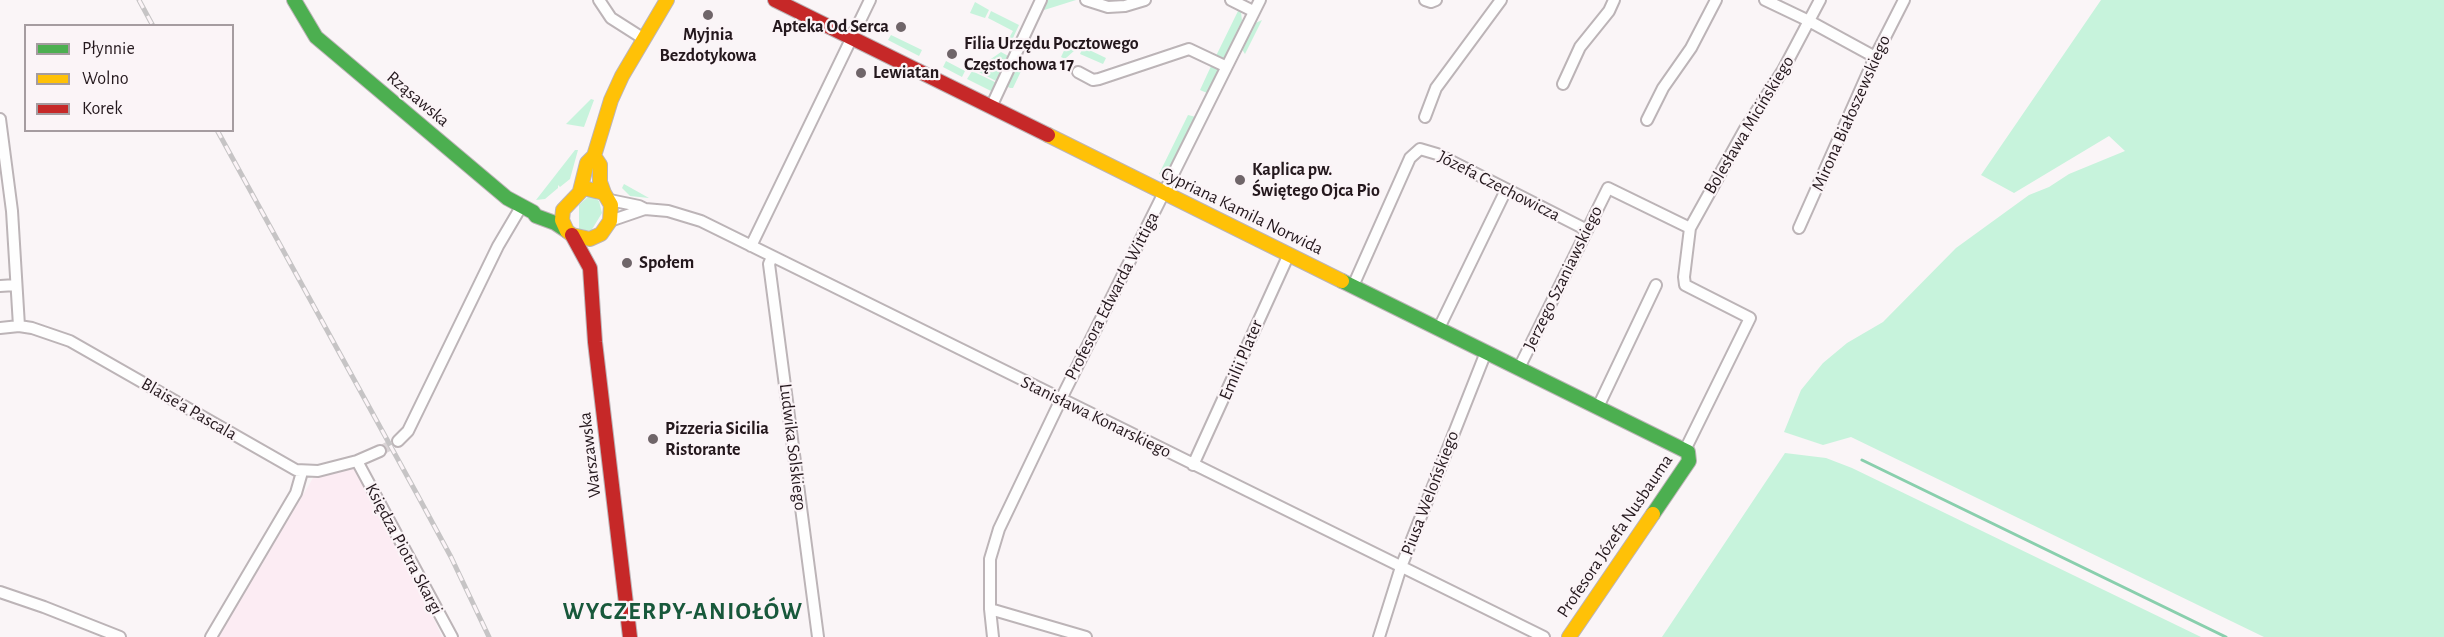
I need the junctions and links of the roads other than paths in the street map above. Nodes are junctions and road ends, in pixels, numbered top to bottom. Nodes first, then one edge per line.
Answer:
1 (294, 0) edge
2 (599, 0) edge
3 (775, 0) edge
4 (870, 0) edge
5 (1041, 0) edge
6 (1086, 0) edge
7 (1145, 0) edge
8 (1231, 0) edge
9 (1260, 0) edge
10 (1425, 0) edge
11 (1436, 0) edge
12 (1502, 0) edge
13 (1614, 0) edge
14 (1716, 0) edge
15 (1765, 0) edge
16 (1820, 0) edge
17 (1904, 0) edge
18 (669, 1) edge
19 (1253, 11) junction
20 (1809, 21) junction
21 (852, 38) junction
22 (644, 39) junction
23 (1875, 57) junction
24 (1225, 66) junction
25 (1078, 72) dead end
26 (1563, 84) dead end
27 (991, 107) junction
28 (1425, 117) dead end
29 (0, 119) edge
30 (1647, 120) dead end
31 (594, 156) junction
32 (1506, 190) junction
33 (580, 191) junction
34 (1164, 192) junction
35 (607, 197) junction
36 (566, 206) junction
37 (527, 209) junction
38 (645, 209) junction
39 (610, 221) junction
40 (1690, 228) junction
41 (1799, 228) dead end
42 (1587, 230) junction
43 (569, 233) junction
44 (601, 234) junction
45 (751, 246) junction
46 (1289, 254) junction
47 (772, 257) junction
48 (590, 268) junction
49 (16, 285) junction
50 (1656, 285) dead end
51 (0, 286) edge
52 (1353, 286) junction
53 (19, 326) junction
54 (0, 328) edge
55 (1439, 328) junction
56 (1486, 352) junction
57 (1519, 368) junction
58 (1061, 399) junction
59 (1598, 407) junction
60 (398, 441) tunnel mouth
61 (380, 451) tunnel mouth
62 (1688, 453) junction
63 (357, 461) junction
64 (1193, 465) junction
65 (302, 472) junction
66 (1401, 567) junction
67 (0, 592) edge
68 (990, 609) junction
69 (120, 637) edge
70 (211, 637) edge
71 (452, 637) edge
72 (630, 637) edge
73 (818, 637) edge
74 (993, 637) edge
75 (1086, 637) edge
76 (1379, 637) edge
77 (1544, 637) edge
78 (1569, 637) edge

1 - 37 street, Rząsawska
2 - 22 street
3 - 21 street, Cypriana Kamila Norwida
4 - 21 street
5 - 27 street
6 - 7 street
8 - 19 street
9 - 19 street, Profesora Edwarda Wittiga
10 - 11 street
12 - 28 street
13 - 26 street
14 - 30 street
15 - 20 street
16 - 20 street, Bolesława Micińskiego
17 - 23 street, Mirona Białoszewskiego
18 - 22 street
19 - 24 street, Profesora Edwarda Wittiga
20 - 23 street
20 - 40 street, Bolesława Micińskiego
21 - 27 street, Cypriana Kamila Norwida
21 - 45 street
22 - 31 street
23 - 41 street, Mirona Białoszewskiego
24 - 25 street
24 - 34 street, Profesora Edwarda Wittiga
27 - 34 street, Cypriana Kamila Norwida
29 - 49 street
31 - 33 street
31 - 35 street
32 - 42 street, Józefa Czechowicza
32 - 52 street, Józefa Czechowicza
32 - 55 street
33 - 35 street
33 - 36 street
34 - 46 street, Cypriana Kamila Norwida
34 - 58 street, Profesora Edwarda Wittiga
35 - 38 street, Stanisława Konarskiego
35 - 39 street
36 - 37 street
36 - 43 street
37 - 43 street, Rząsawska
37 - 60 street
38 - 39 street, Stanisława Konarskiego
38 - 45 street, Stanisława Konarskiego
39 - 44 street
40 - 42 street, Jerzego Szaniawskiego
40 - 62 street
42 - 57 street, Jerzego Szaniawskiego
43 - 44 street
43 - 48 street, Warszawska
44 - 48 street, Warszawska
45 - 47 street, Stanisława Konarskiego
46 - 52 street, Cypriana Kamila Norwida
46 - 64 street, Emilii Plater
47 - 58 street, Stanisława Konarskiego
47 - 73 street, Ludwika Solskiego
48 - 72 street, Warszawska
49 - 51 street
49 - 53 street
50 - 59 street
52 - 55 street, Cypriana Kamila Norwida
53 - 54 street, Blaise'a Pascala
53 - 65 street, Blaise'a Pascala
55 - 56 street, Cypriana Kamila Norwida
56 - 57 street, Cypriana Kamila Norwida
56 - 66 street, Piusa Welońskiego
57 - 59 street, Cypriana Kamila Norwida
58 - 64 street, Stanisława Konarskiego
58 - 68 street, Profesora Edwarda Wittiga
59 - 62 street, Cypriana Kamila Norwida
61 - 63 street
62 - 78 street, Profesora Józefa Nusbauma
63 - 65 street
63 - 71 street, Księdza Piotra Skargi
64 - 66 street, Stanisława Konarskiego
65 - 70 street
66 - 76 street, Piusa Welońskiego
66 - 77 street, Stanisława Konarskiego
67 - 69 street
68 - 74 street, Profesora Edwarda Wittiga
68 - 75 street

